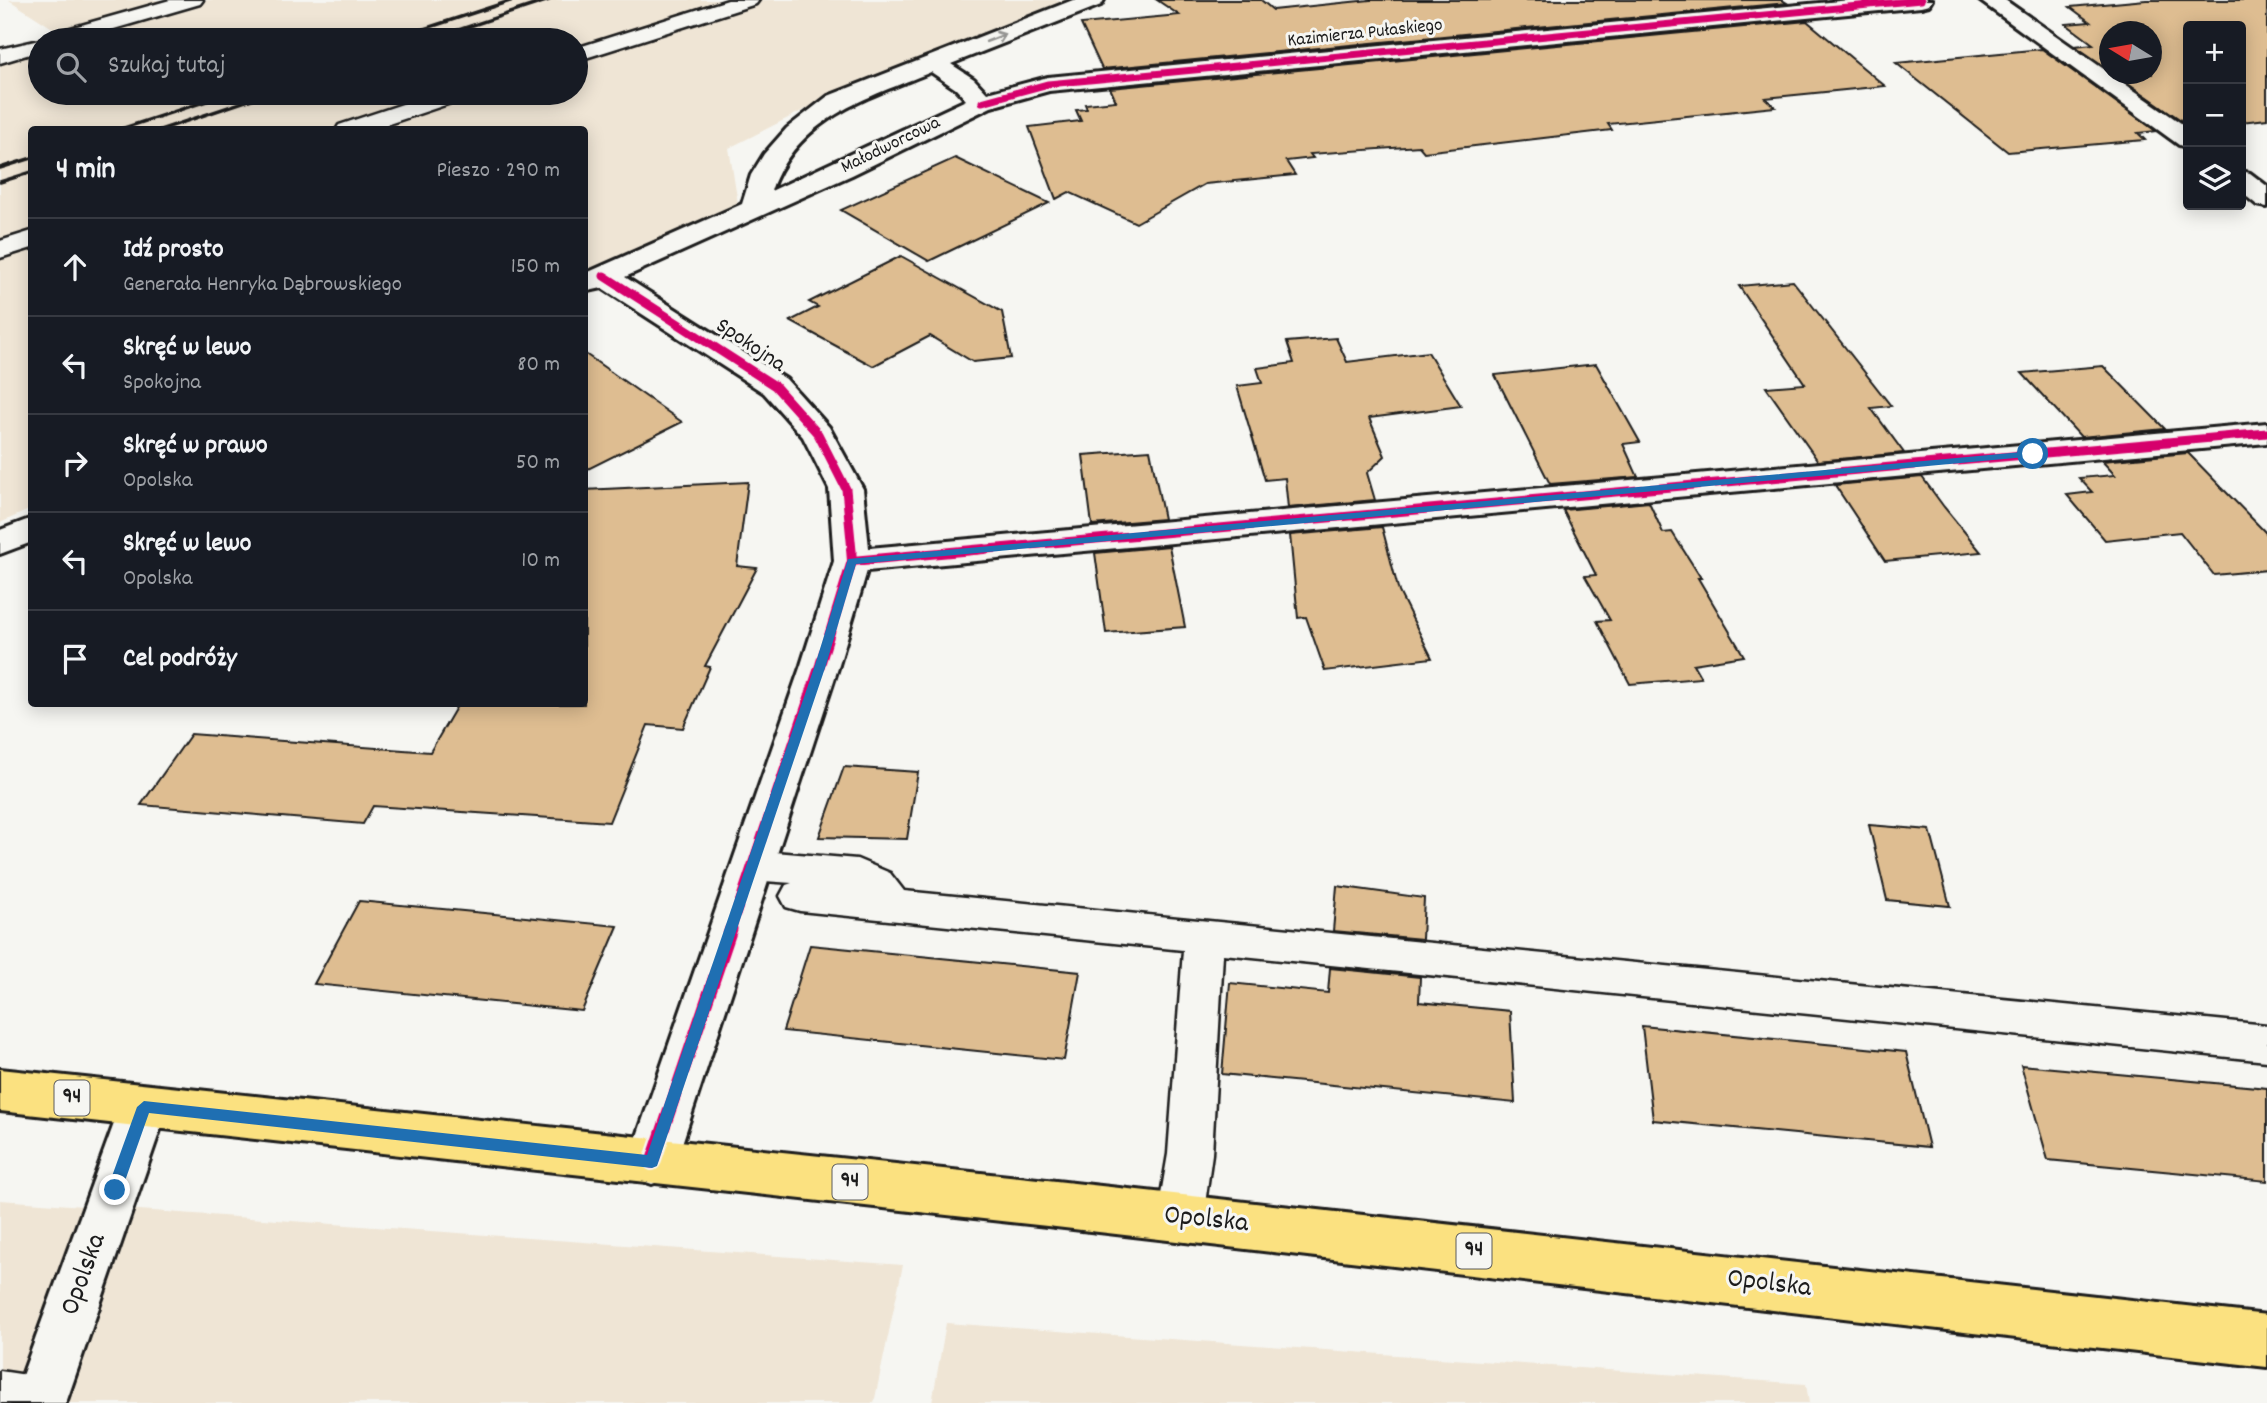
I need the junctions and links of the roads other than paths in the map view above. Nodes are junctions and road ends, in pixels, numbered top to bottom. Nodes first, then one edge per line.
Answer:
1 (193, 0) edge
2 (749, 0) edge
3 (1093, 0) edge
4 (1920, 0) edge
5 (1990, 0) edge
6 (96, 28) edge
7 (28, 48) edge
8 (588, 51) edge
9 (0, 56) edge
10 (933, 63) junction
11 (982, 102) junction
12 (422, 105) edge
13 (359, 126) edge
14 (2183, 135) edge
15 (2246, 183) edge
16 (2267, 200) edge
17 (755, 207) junction
18 (28, 240) edge
19 (0, 250) edge
20 (594, 280) edge
21 (2267, 433) edge
22 (28, 531) edge
23 (0, 543) edge
24 (852, 561) junction
25 (751, 865) junction
26 (800, 896) dead end
27 (893, 905) junction
28 (1204, 938) junction
29 (2267, 1043) edge
30 (0, 1090) edge
31 (144, 1107) junction
32 (652, 1162) junction
33 (1181, 1218) junction
34 (2267, 1341) edge
35 (26, 1400) edge

1 - 6 lane
2 - 8 lane
10 -> 3 street
4 - 11 street, Kazimierza Pułaskiego
5 - 14 street
7 - 9 lane
10 - 11 street
10 - 17 street
11 - 17 street, Małodworcowa
12 - 13 lane
15 - 16 street
17 - 20 street, Małodworcowa
18 - 19 lane
20 - 24 street, Spokojna
21 - 24 street
22 - 23 street
24 - 25 street, Spokojna
25 - 27 lane
25 - 32 street, Spokojna
26 - 27 lane
27 - 28 lane
28 - 29 lane
28 - 33 lane
30 - 31 main road, Opolska / 94
31 - 32 main road, Opolska / 94
31 - 35 street, Opolska
32 - 33 main road, Opolska / 94
33 - 34 main road, Opolska / 94

